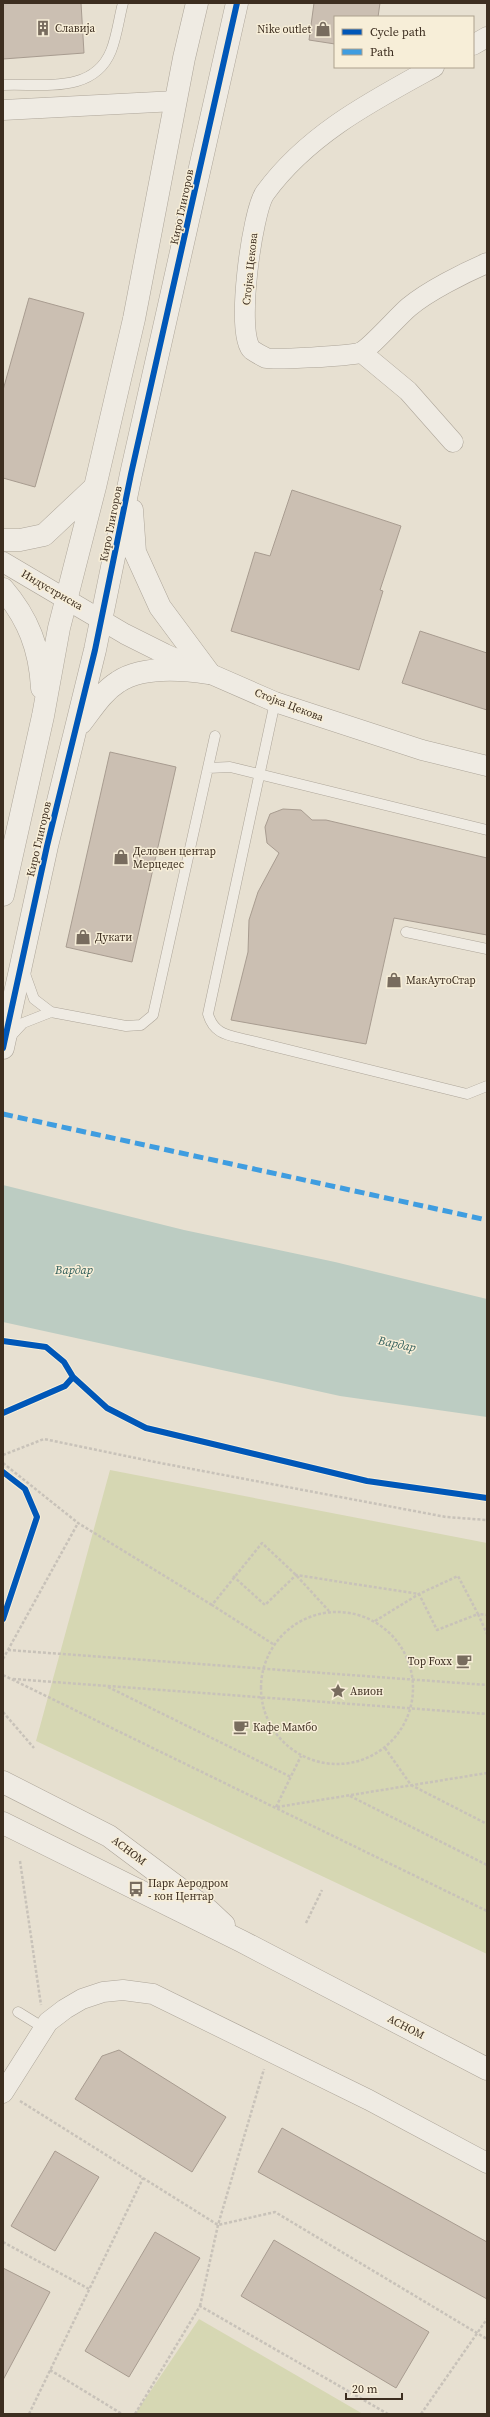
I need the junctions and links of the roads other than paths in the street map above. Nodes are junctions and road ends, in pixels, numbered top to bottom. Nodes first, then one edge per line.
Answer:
1 (123, 3) edge
2 (197, 3) edge
3 (237, 3) edge
4 (487, 36) edge
5 (474, 44) edge
6 (432, 68) edge
7 (3, 85) edge
8 (176, 101) junction
9 (3, 110) edge
10 (487, 263) edge
11 (361, 352) junction
12 (453, 442) dead end
13 (131, 474) junction
14 (95, 488) junction
15 (3, 540) edge
16 (3, 562) edge
17 (3, 589) edge
18 (67, 598) junction
19 (102, 619) junction
20 (209, 673) junction
21 (275, 702) junction
22 (43, 716) junction
23 (76, 729) junction
24 (215, 736) dead end
25 (487, 766) edge
26 (208, 768) junction
27 (260, 774) junction
28 (487, 830) edge
29 (3, 895) edge
30 (406, 932) dead end
31 (487, 949) edge
32 (21, 964) junction
33 (51, 1012) junction
34 (4, 1046) edge
35 (487, 1086) edge
36 (8, 1783) edge
37 (3, 1823) edge
38 (3, 1833) edge
39 (82, 1863) junction
40 (241, 1941) junction
41 (18, 2012) dead end
42 (44, 2028) junction
43 (487, 2068) edge
44 (4, 2092) edge
45 (487, 2163) edge

1 - 7 lane
2 - 8 street, Киро Глигоров
3 - 13 street, Киро Глигоров
4 - 5 street
6 - 11 street, Стојка Цекова
8 - 9 street
8 - 14 street, Киро Глигоров
10 - 11 street
11 - 12 street
13 - 19 street, Киро Глигоров
13 - 20 street
14 - 15 street
14 - 18 street, Киро Глигоров
16 - 18 street, Индустриска
17 - 22 street
18 - 19 street, Индустриска
18 - 22 street, Киро Глигоров
19 - 20 street, Стојка Цекова
19 - 23 street, Киро Глигоров
20 - 21 street, Стојка Цекова
20 - 23 street
21 - 25 street, Стојка Цекова
21 - 27 lane
22 - 29 street, Киро Глигоров
23 - 32 street, Киро Глигоров
24 - 26 lane
26 - 27 lane
26 - 33 lane
27 - 28 lane
27 - 35 lane
30 - 31 lane
32 - 33 lane
32 - 34 street, Киро Глигоров
33 - 34 lane
36 - 40 street, АСНОМ
37 - 39 street, АСНОМ
38 - 39 street
39 - 40 street, АСНОМ
40 - 43 street, АСНОМ
41 - 42 lane
42 - 44 street
42 - 45 street

